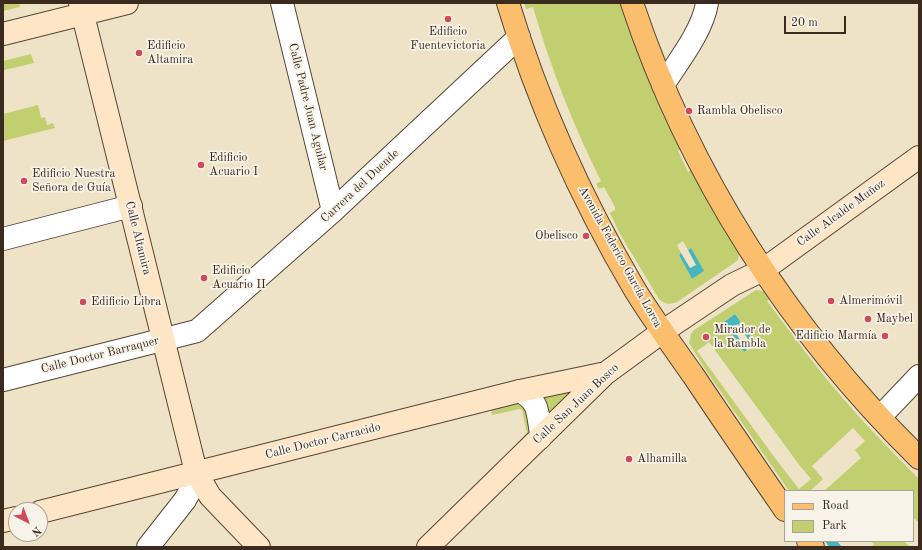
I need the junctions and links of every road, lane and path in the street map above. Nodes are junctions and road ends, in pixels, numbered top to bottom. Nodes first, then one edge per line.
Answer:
1 (127, 3) edge
2 (282, 3) edge
3 (508, 3) edge
4 (632, 3) edge
5 (708, 3) edge
6 (82, 9) edge
7 (3, 34) edge
8 (519, 36) junction
9 (663, 85) junction
10 (919, 157) edge
11 (131, 206) junction
12 (333, 211) junction
13 (3, 238) edge
14 (763, 270) junction
15 (197, 331) joint
16 (662, 332) junction
17 (164, 339) junction
18 (606, 373) junction
19 (919, 376) edge
20 (3, 380) edge
21 (520, 391) junction
22 (880, 417) junction
23 (540, 438) junction
24 (919, 458) edge
25 (196, 472) junction
26 (784, 509) edge
27 (48, 510) edge
28 (148, 547) edge
29 (259, 547) edge
30 (428, 547) edge

1 - 6 street
2 - 12 street, Calle Padre Juan Aguilar
3 - 8 main road, Avenida Federico García Lorca
4 - 9 main road
5 - 9 street
6 - 7 street
6 - 11 street, Calle Altamira
8 - 12 street, Carrera del Duende
8 - 16 main road, Avenida Federico García Lorca
9 - 14 main road
10 - 14 street, Calle Alcalde Muñoz
11 - 13 street
11 - 17 street, Calle Altamira
12 - 15 street, Carrera del Duende
14 - 16 street, Calle San Juan Bosco
14 - 22 main road
15 - 17 street, Calle Doctor Barraquer
16 - 18 street, Calle San Juan Bosco
16 - 26 main road, Avenida Federico García Lorca
17 - 20 street, Calle Doctor Barraquer
17 - 25 street, Calle Altamira
18 - 21 street, Calle Doctor Carracido
18 - 23 street, Calle San Juan Bosco
19 - 22 street
21 - 23 street
21 - 25 street, Calle Doctor Carracido
22 - 24 main road
23 - 30 street, Calle San Juan Bosco
25 - 27 street, Calle Doctor Carracido
25 - 28 street
25 - 29 street, Calle Altamira

